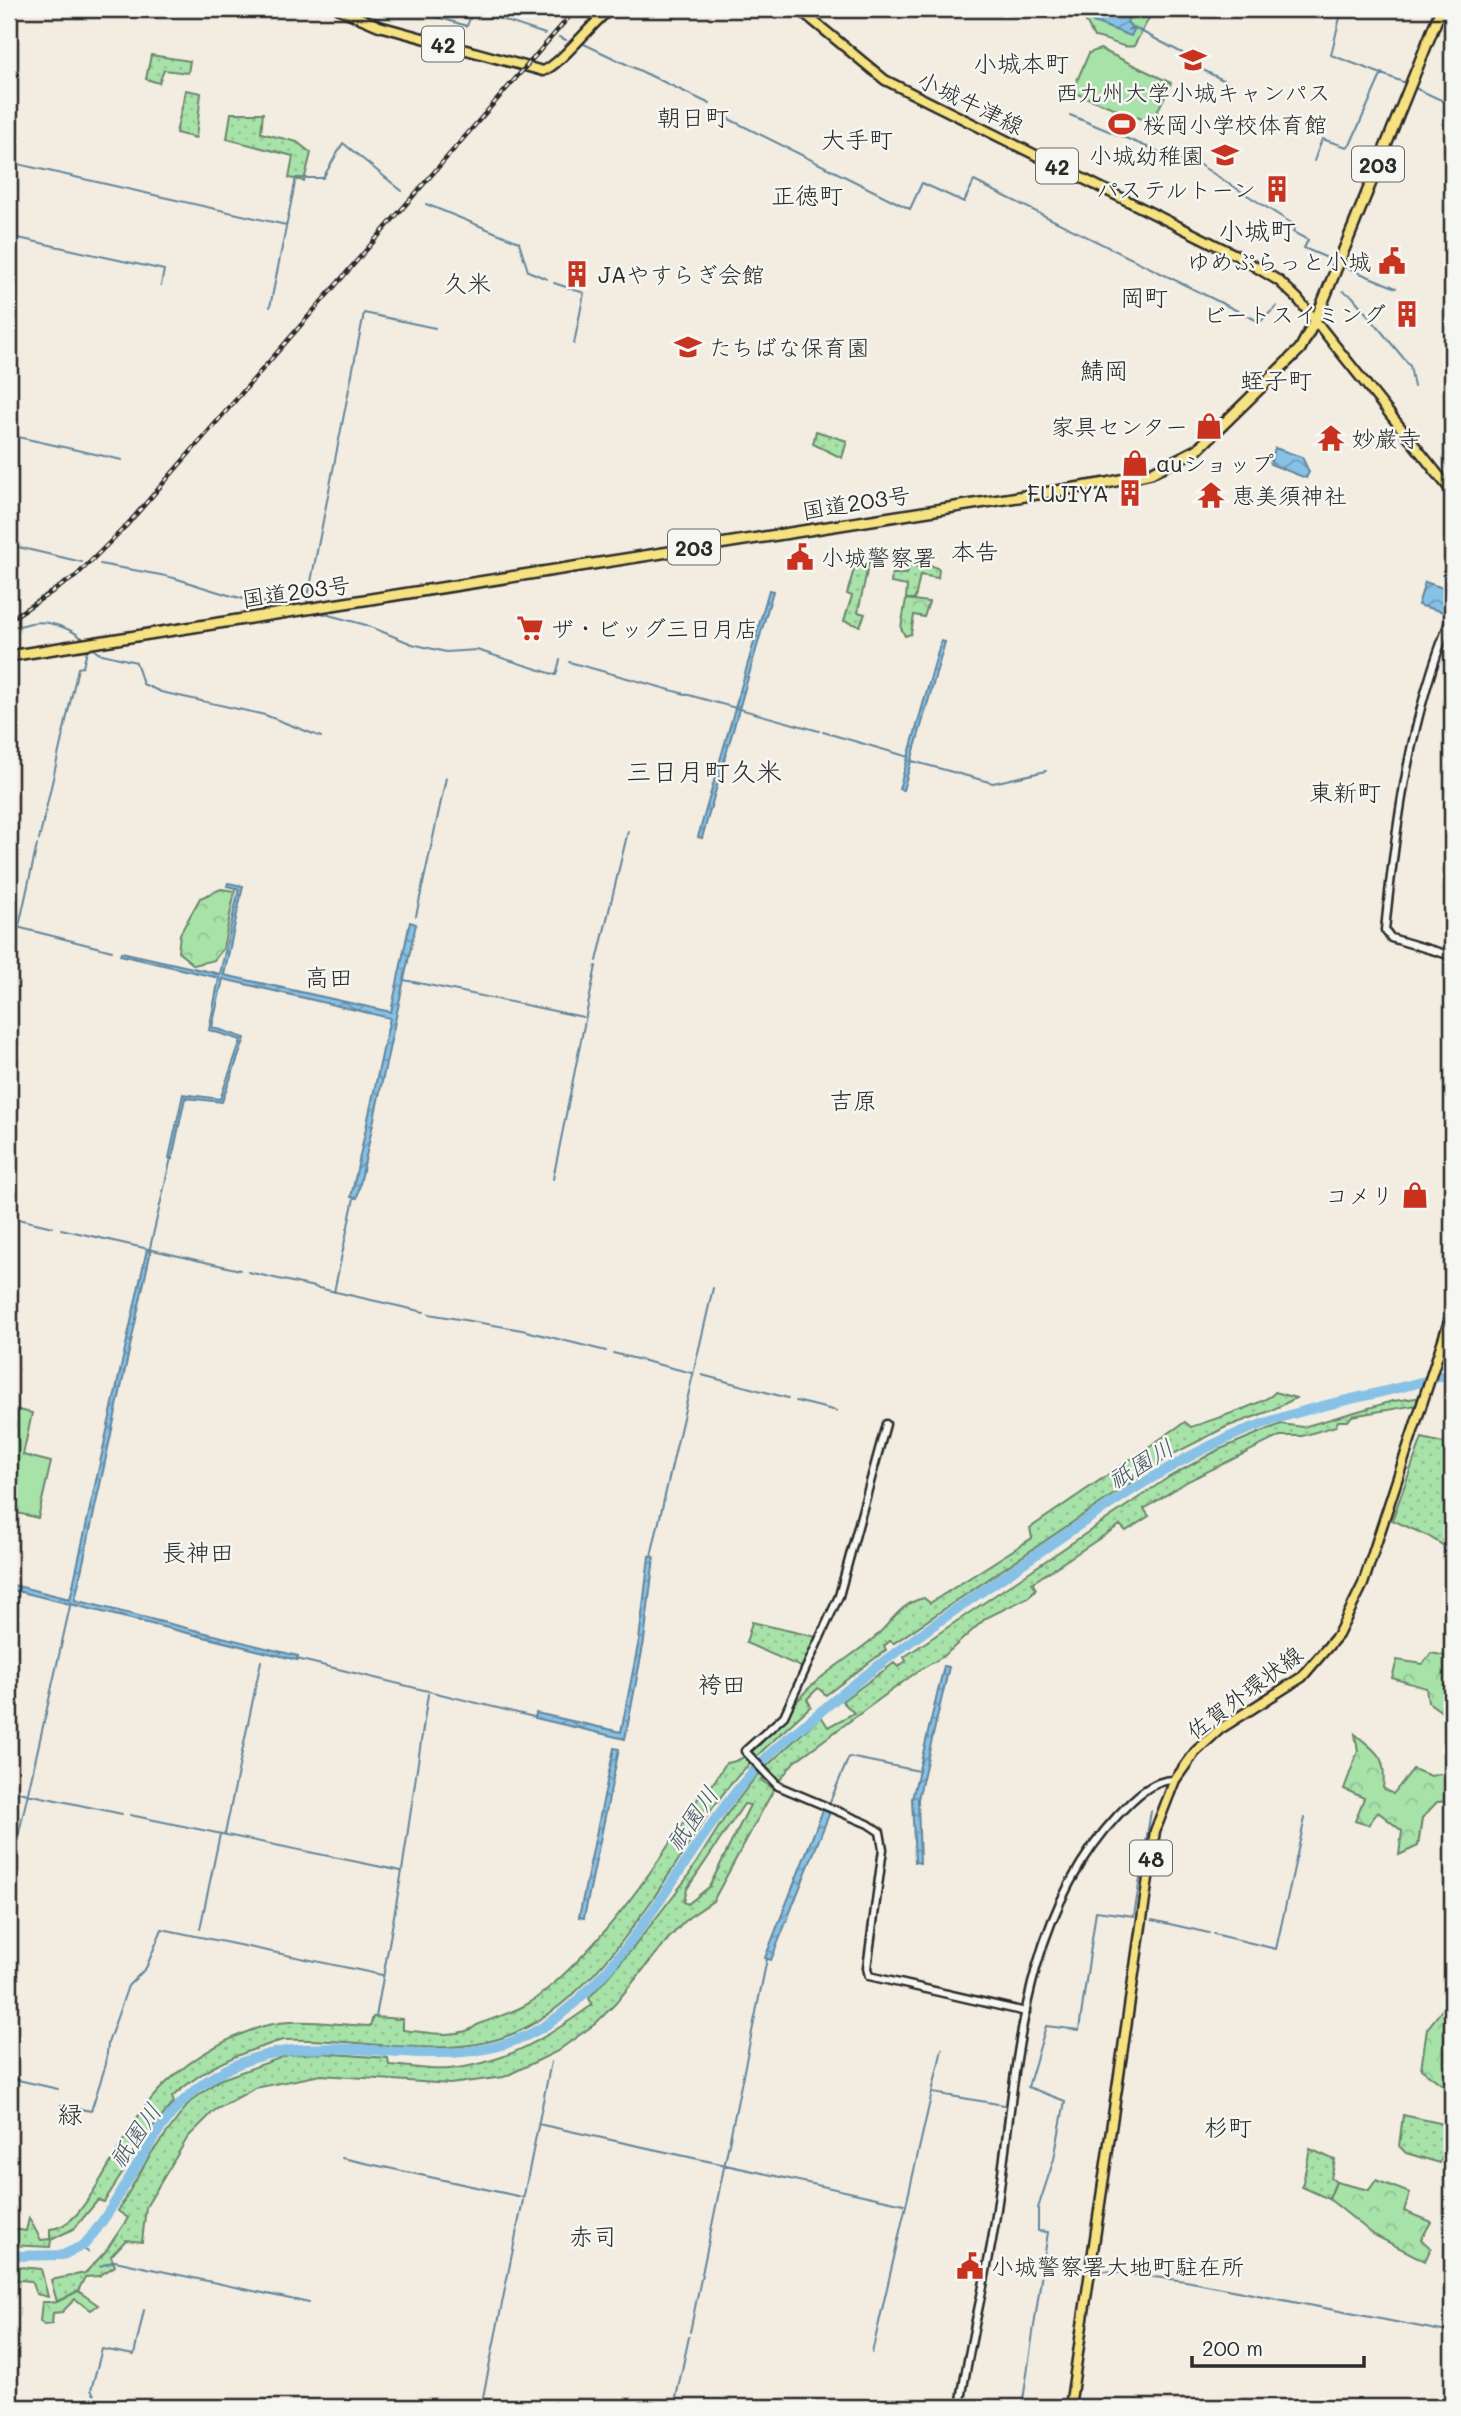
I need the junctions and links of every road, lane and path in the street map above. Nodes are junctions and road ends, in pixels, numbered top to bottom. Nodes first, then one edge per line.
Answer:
1 (339, 9) edge
2 (610, 9) edge
3 (799, 9) edge
4 (1441, 9) edge
5 (1316, 319) junction
6 (1452, 492) edge
7 (1452, 615) edge
8 (9, 656) edge
9 (1452, 956) edge
10 (1452, 1312) edge
11 (886, 1424) dead end
12 (1175, 1780) junction
13 (1026, 2012) junction
14 (960, 2407) edge
15 (1070, 2407) edge

1 - 2 main road, 42
3 - 5 main road, 小城牛津線 / 42
4 - 5 highway, 国道203号 / 203
5 - 6 main road
5 - 8 highway, 国道203号 / 203
7 - 9 street
10 - 12 main road, 佐賀外環状線 / 48
11 - 13 street
12 - 13 street
12 - 15 main road, 佐賀外環状線 / 48
13 - 14 street

